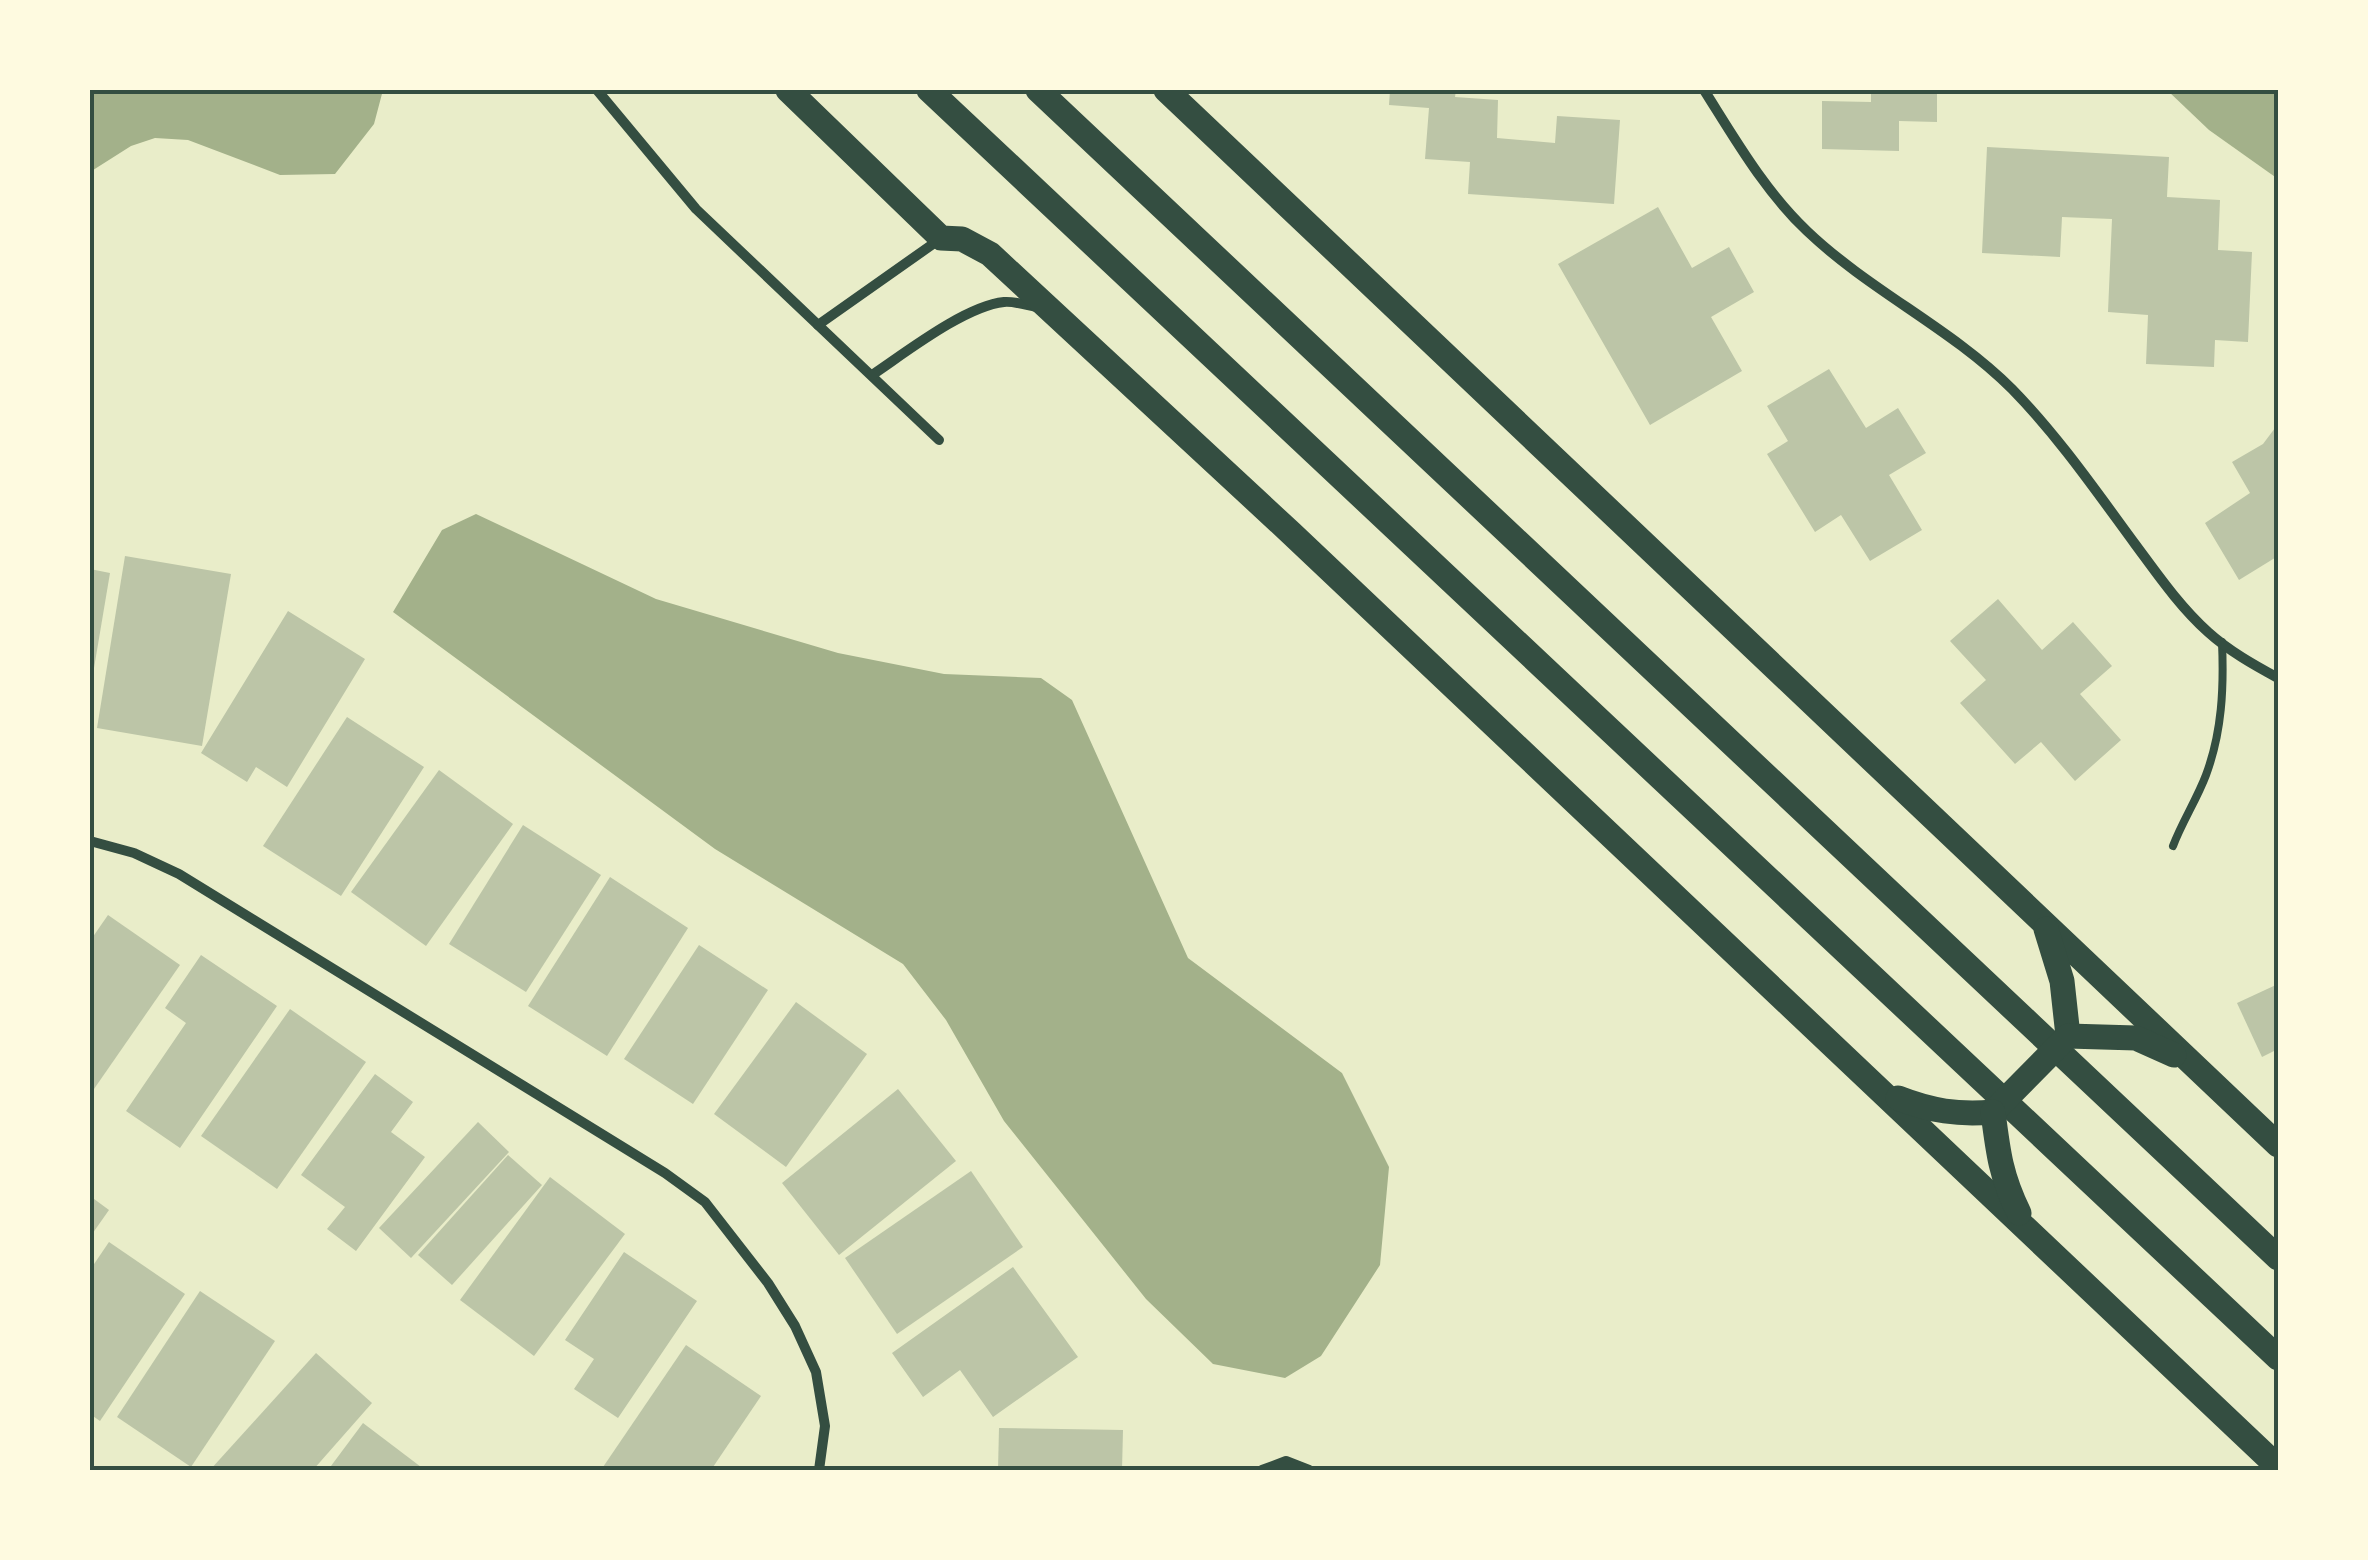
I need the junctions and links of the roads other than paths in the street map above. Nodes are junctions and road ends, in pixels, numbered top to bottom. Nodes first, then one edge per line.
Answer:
1 (597, 90) edge
2 (788, 90) edge
3 (930, 90) edge
4 (1038, 90) edge
5 (1167, 90) edge
6 (1704, 90) edge
7 (941, 238) junction
8 (1050, 310) junction
9 (818, 325) junction
10 (872, 375) junction
11 (939, 440) dead end
12 (2222, 642) junction
13 (2278, 678) edge
14 (90, 841) edge
15 (2172, 846) dead end
16 (2044, 925) junction
17 (2068, 1036) junction
18 (2192, 1063) junction
19 (1884, 1092) junction
20 (1993, 1112) junction
21 (2278, 1145) edge
22 (2026, 1227) junction
23 (2278, 1258) edge
24 (2278, 1358) edge
25 (2278, 1467) edge
26 (819, 1470) edge
27 (1262, 1470) edge
28 (1308, 1470) edge

1 - 9 street
2 - 7 main road
3 - 24 main road
4 - 23 main road
5 - 16 main road
6 - 12 street
7 - 8 main road
7 - 9 street
8 - 10 street
8 - 19 main road
9 - 10 street
10 - 11 street
12 - 13 street
12 - 15 lane
14 - 26 street
16 - 17 main road
16 - 18 main road
17 - 18 main road
17 - 20 main road
18 - 21 main road
19 - 20 main road
19 - 22 main road
20 - 22 main road
22 - 25 main road
27 - 28 street

